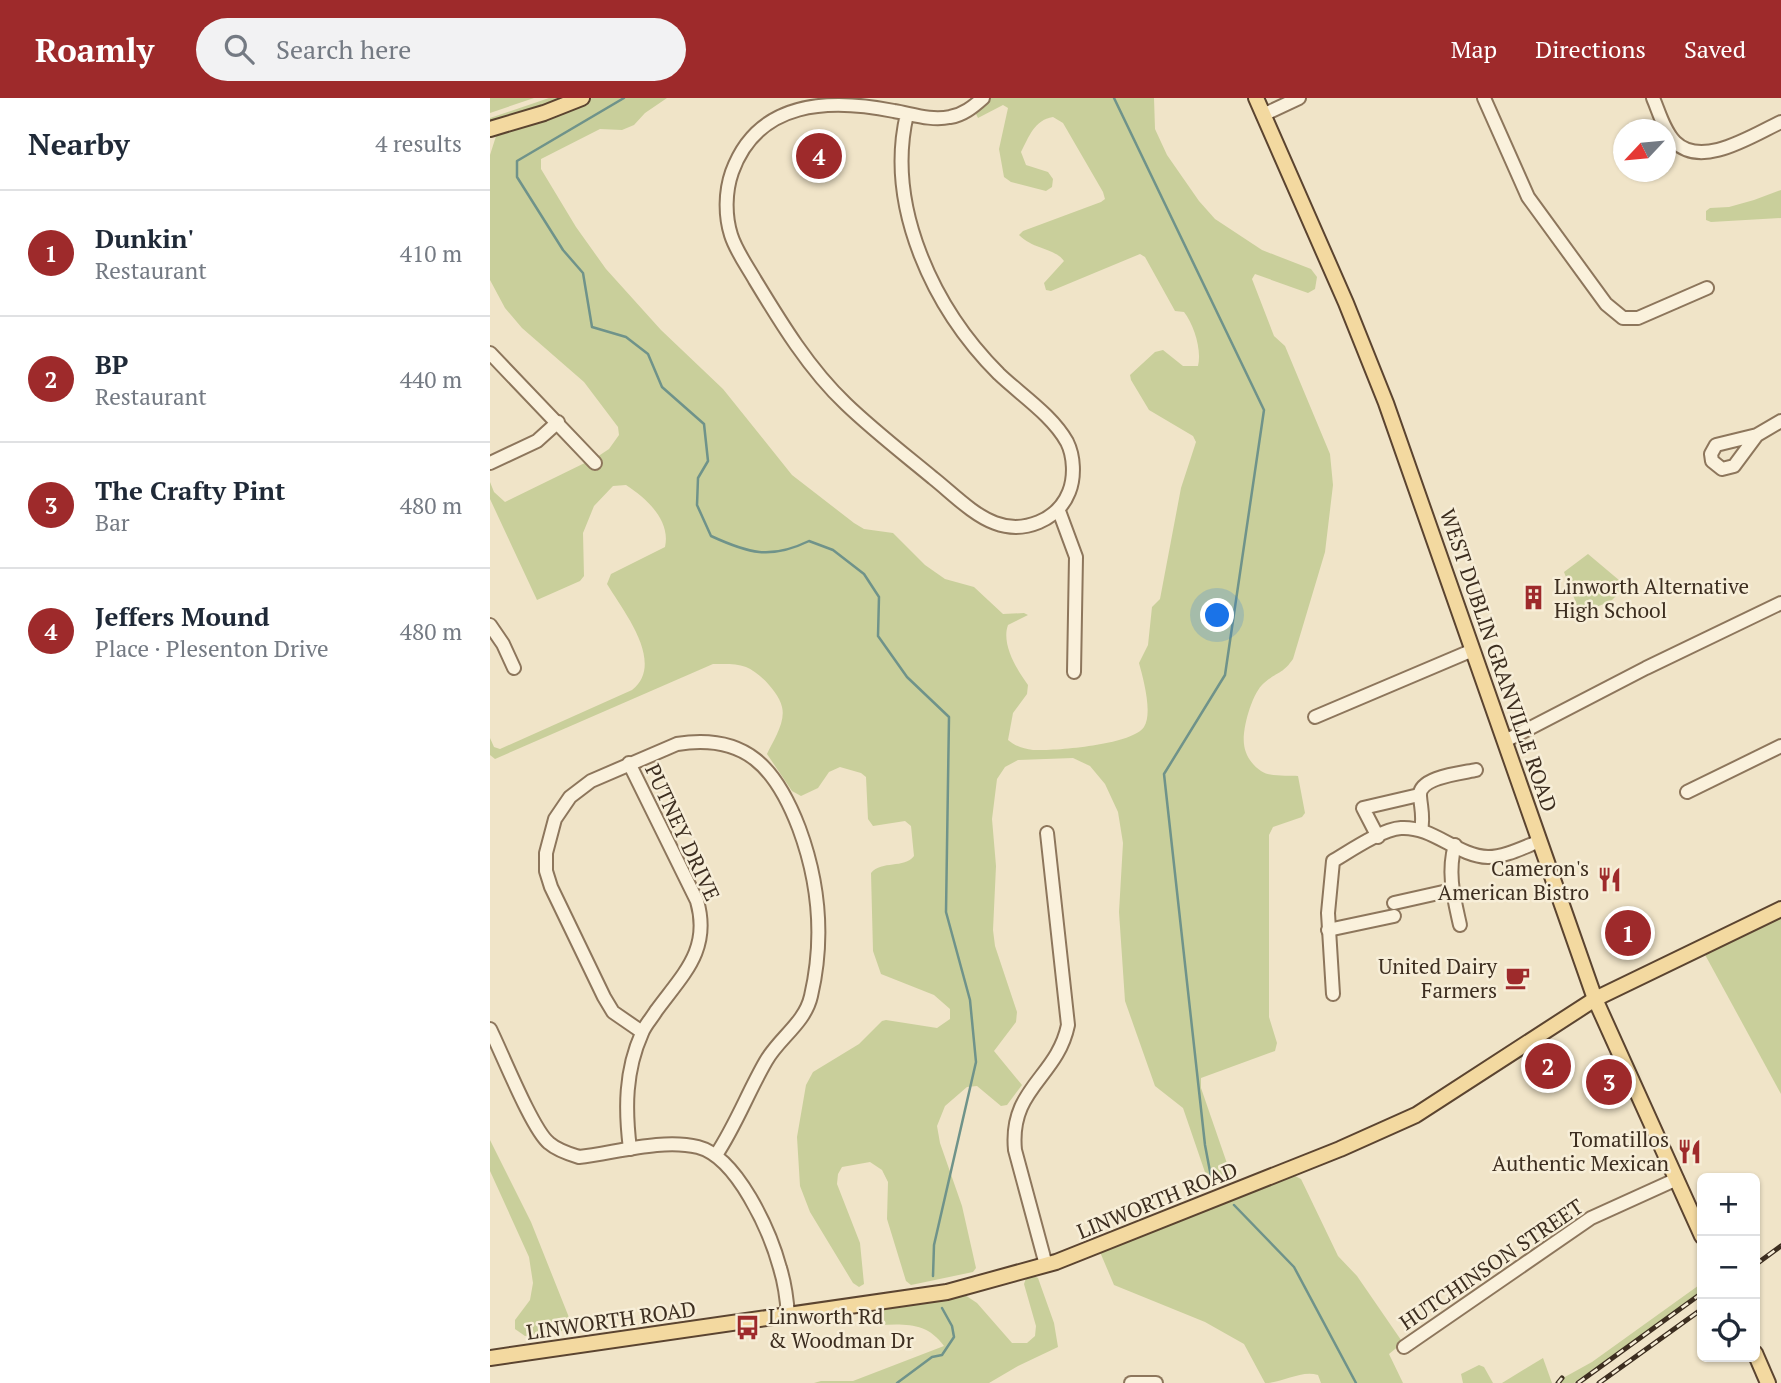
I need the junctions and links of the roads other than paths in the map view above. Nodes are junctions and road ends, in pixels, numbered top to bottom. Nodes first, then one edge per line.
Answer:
1 (582, 98) edge
2 (983, 98) edge
3 (1256, 98) edge
4 (1299, 98) edge
5 (1483, 98) edge
6 (1653, 98) edge
7 (907, 114) junction
8 (1263, 114) junction
9 (1781, 122) edge
10 (490, 129) edge
11 (1707, 288) dead end
12 (490, 353) edge
13 (1781, 421) edge
14 (558, 422) junction
15 (1757, 435) dead end
16 (490, 463) edge
17 (595, 463) dead end
18 (1059, 511) junction
19 (1781, 603) edge
20 (490, 625) edge
21 (1473, 650) junction
22 (514, 668) dead end
23 (1074, 672) dead end
24 (1315, 717) dead end
25 (1505, 741) junction
26 (1781, 746) edge
27 (629, 763) junction
28 (1476, 770) dead end
29 (1687, 792) dead end
30 (1419, 795) junction
31 (1421, 830) junction
32 (1047, 832) dead end
33 (1377, 836) junction
34 (1540, 841) junction
35 (1455, 845) junction
36 (1452, 890) junction
37 (1781, 909) edge
38 (1460, 925) dead end
39 (1328, 930) junction
40 (1333, 994) dead end
41 (1595, 999) junction
42 (490, 1029) edge
43 (642, 1032) junction
44 (630, 1149) junction
45 (716, 1156) junction
46 (1677, 1179) junction
47 (1697, 1225) edge
48 (1046, 1265) junction
49 (789, 1316) junction
50 (1404, 1347) dead end
51 (490, 1358) edge
52 (1759, 1362) edge
53 (1131, 1383) edge
54 (1156, 1383) edge
55 (1768, 1383) edge

1 - 10 main road
2 - 7 street
3 - 8 main road, WEST DUBLIN GRANVILLE ROAD
4 - 8 street
5 - 11 street
6 - 9 street
7 - 18 street
7 - 18 street
8 - 21 main road, WEST DUBLIN GRANVILLE ROAD
12 - 14 street
13 - 15 street
14 - 16 street
14 - 17 street
18 - 23 street
19 - 25 street
20 - 22 street
21 - 24 street
21 - 25 main road, WEST DUBLIN GRANVILLE ROAD
25 - 34 main road, WEST DUBLIN GRANVILLE ROAD
26 - 29 street
27 - 43 street, PUTNEY DRIVE
27 - 43 street
27 - 45 street
28 - 30 street
30 - 31 street
30 - 33 street
31 - 33 street
31 - 35 street
32 - 48 street
33 - 39 street
34 - 35 street
34 - 41 main road, WEST DUBLIN GRANVILLE ROAD
35 - 36 street
36 - 38 street
36 - 39 street
37 - 41 main road, LINWORTH ROAD
39 - 40 street
41 - 46 main road, WEST DUBLIN GRANVILLE ROAD
41 - 48 main road, LINWORTH ROAD
42 - 44 street
43 - 44 street, PUTNEY DRIVE
44 - 45 street
45 - 49 street
46 - 47 main road, WEST DUBLIN GRANVILLE ROAD
46 - 50 street, HUTCHINSON STREET
48 - 49 main road, LINWORTH ROAD
49 - 51 main road, LINWORTH ROAD
52 - 55 main road
53 - 54 street

